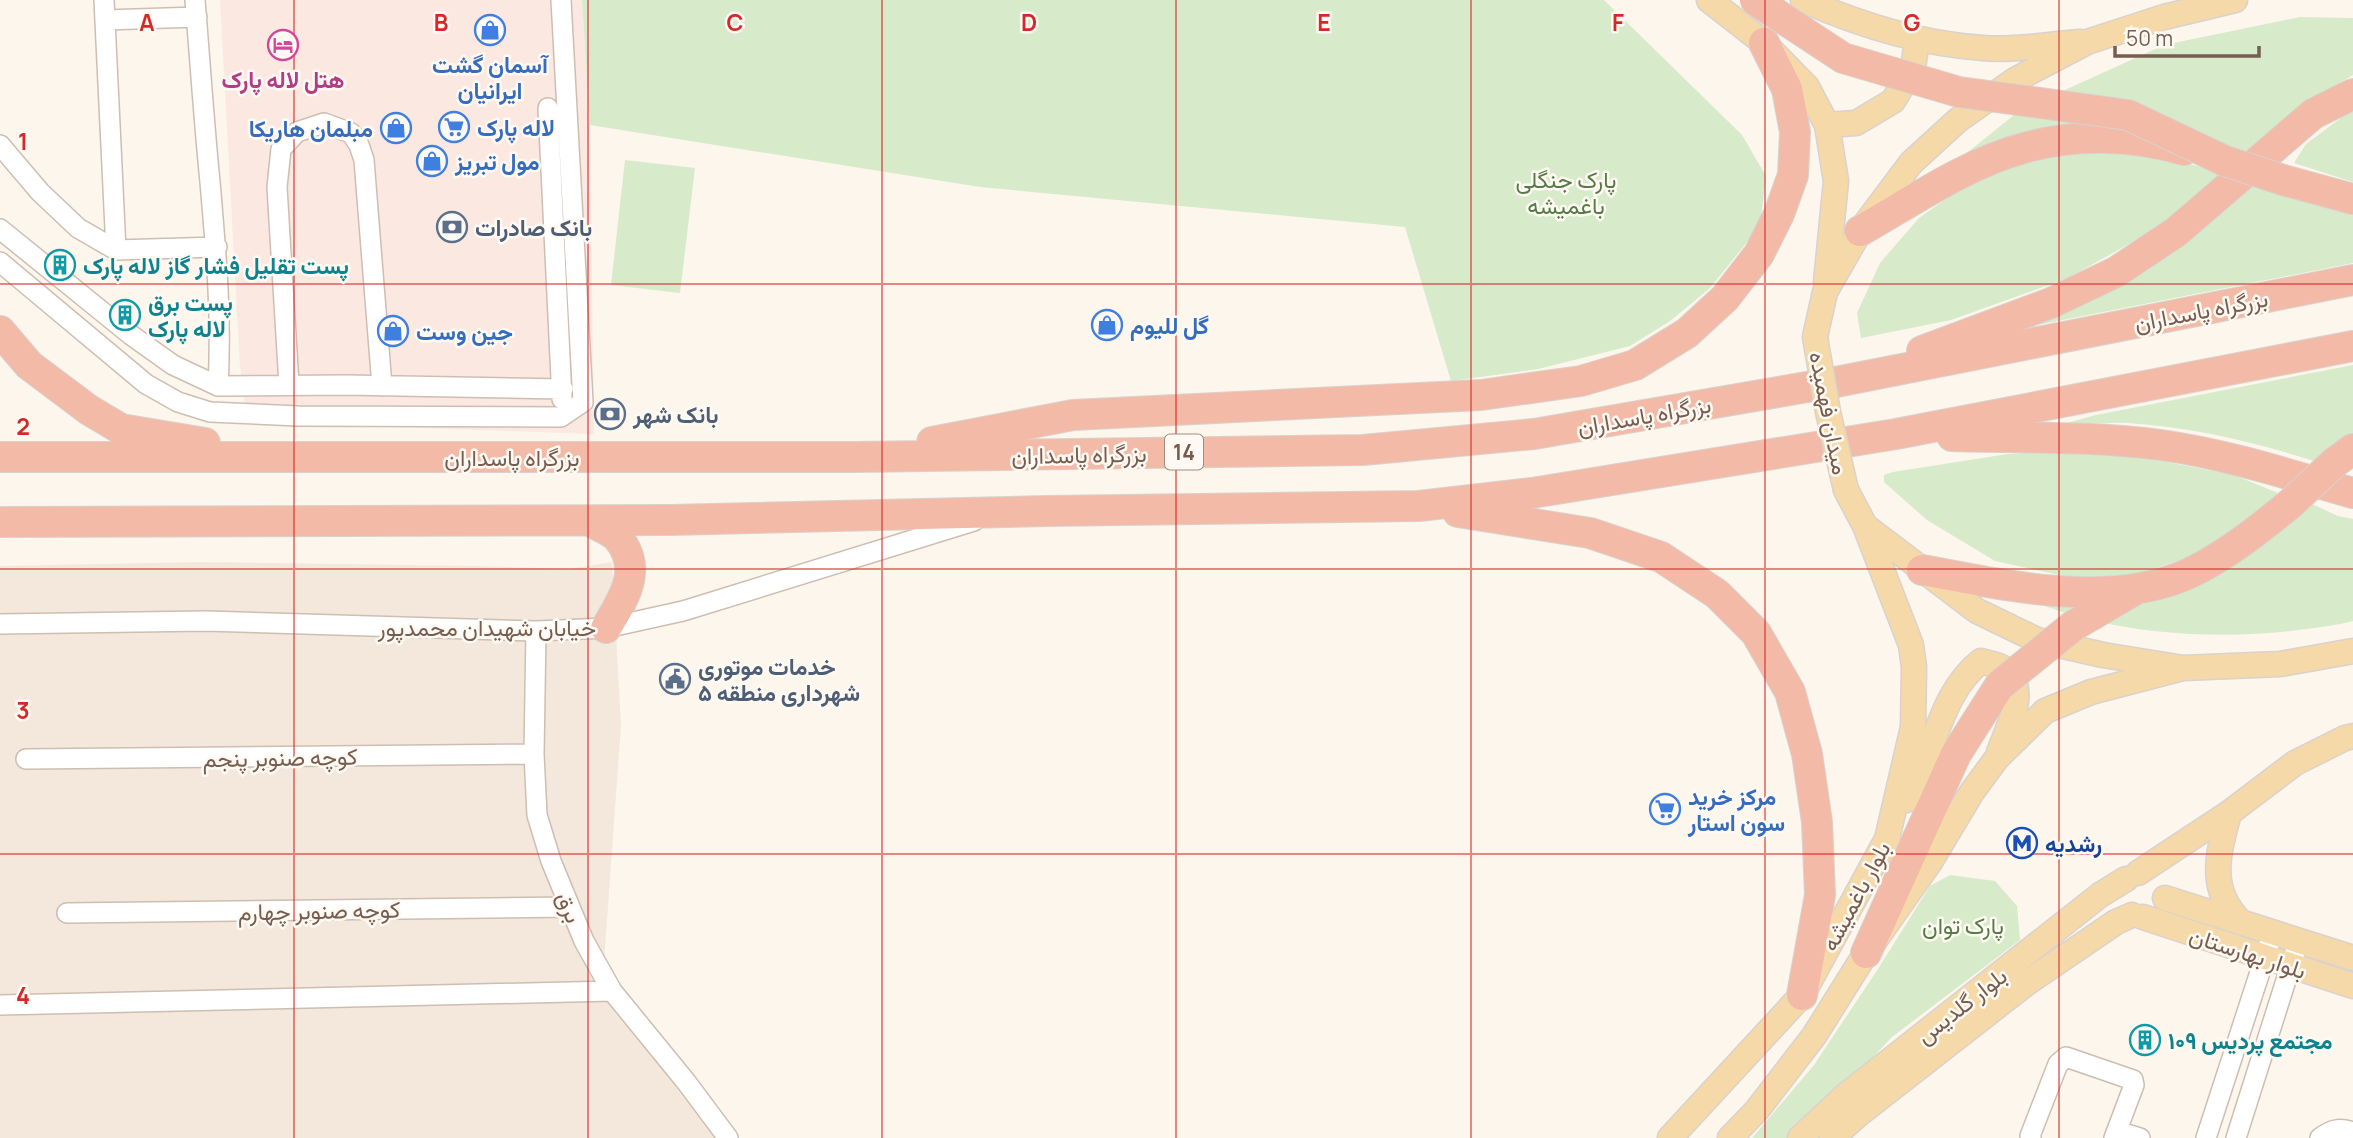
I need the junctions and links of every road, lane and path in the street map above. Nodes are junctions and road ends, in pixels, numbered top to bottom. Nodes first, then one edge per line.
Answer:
1 (561, 0) edge
2 (1709, 0) edge
3 (1755, 0) edge
4 (1803, 0) edge
5 (2235, 0) edge
6 (196, 9) edge
7 (105, 10) edge
8 (1917, 40) junction
9 (2087, 42) junction
10 (1764, 43) junction
11 (2353, 94) edge
12 (548, 108) dead end
13 (1827, 125) junction
14 (0, 145) edge
15 (2225, 161) junction
16 (2353, 199) edge
17 (0, 229) edge
18 (1860, 231) junction
19 (217, 247) junction
20 (116, 250) junction
21 (0, 262) edge
22 (2353, 280) edge
23 (1825, 292) junction
24 (0, 331) edge
25 (2353, 346) edge
26 (1836, 383) junction
27 (146, 384) junction
28 (289, 384) junction
29 (353, 385) junction
30 (218, 386) junction
31 (382, 386) junction
32 (563, 388) junction
33 (561, 417) junction
34 (1896, 434) junction
35 (2344, 456) edge
36 (0, 457) edge
37 (288, 457) junction
38 (856, 457) junction
39 (2353, 493) edge
40 (1419, 506) junction
41 (1000, 512) junction
42 (590, 520) junction
43 (0, 522) edge
44 (1865, 526) junction
45 (1922, 570) junction
46 (2138, 588) junction
47 (0, 624) edge
48 (606, 628) junction
49 (536, 631) junction
50 (2353, 651) edge
51 (2183, 668) junction
52 (2353, 736) edge
53 (534, 754) junction
54 (1997, 758) junction
55 (26, 759) dead end
56 (2229, 813) junction
57 (1888, 839) junction
58 (2132, 876) junction
59 (2165, 898) junction
60 (570, 907) junction
61 (67, 913) dead end
62 (2138, 916) junction
63 (2242, 923) junction
64 (2273, 932) junction
65 (2299, 941) junction
66 (1866, 953) junction
67 (2265, 957) junction
68 (2353, 958) edge
69 (2291, 966) junction
70 (2353, 986) edge
71 (612, 991) junction
72 (1802, 995) junction
73 (0, 1005) edge
74 (2353, 1132) edge
75 (2116, 1134) edge
76 (727, 1138) edge
77 (1670, 1138) edge
78 (1730, 1138) edge
79 (1800, 1138) edge
80 (1832, 1138) edge
81 (2031, 1138) edge
82 (2140, 1138) edge
83 (2206, 1138) edge
84 (2236, 1138) edge
85 (2320, 1138) edge

1 - 33 street
2 - 10 main road
3 - 15 highway, bridge
4 - 8 main road
5 - 9 main road, میدان فهمیده
6 - 7 street
6 - 19 street
7 - 20 street
8 - 9 main road
8 - 13 main road
9 - 18 main road, میدان فهمیده
10 - 13 main road
10 - 38 highway
11 - 26 highway
12 - 32 street
13 - 23 main road
14 - 20 street
15 - 16 highway, bridge
15 - 18 highway
17 - 30 street
18 - 23 main road, میدان فهمیده
19 - 20 street
19 - 30 street
21 - 27 street
22 - 26 highway, بزرگراه پاسداران / 14
23 - 44 main road, میدان فهمیده, bridge
24 - 37 highway
25 - 34 highway
26 - 38 highway, بزرگراه پاسداران / 14
27 - 29 street
27 - 33 street
28 - 29 street
28 - 30 street
28 - 31 street
29 - 31 street
31 - 32 street
32 - 33 street
34 - 39 highway
34 - 40 highway
35 - 46 highway, bridge
36 - 37 highway, بزرگراه پاسداران / 14
37 - 38 highway, بزرگراه پاسداران / 14
40 - 41 highway
40 - 72 highway
41 - 42 highway
41 - 48 street, خیابان شهیدان محمدپور
42 - 43 highway
42 - 48 highway
44 - 45 main road, میدان فهمیده
44 - 57 main road, بلوار باغمیشه
45 - 46 highway
45 - 51 main road, میدان فهمیده
46 - 66 highway, bridge
47 - 49 street, خیابان شهیدان محمدپور
48 - 49 street, خیابان شهیدان محمدپور
49 - 53 street, برق
50 - 51 main road, میدان فهمیده
51 - 54 main road
52 - 56 main road, بلوار گلدیس
53 - 55 street, کوچه صنوبر پنجم
53 - 60 street, برق
54 - 57 main road
54 - 66 main road, بلوار باغمیشه
56 - 58 main road, بلوار گلدیس
56 - 63 main road
57 - 72 main road, بلوار باغمیشه
58 - 59 main road
58 - 62 main road
58 - 79 main road, بلوار گلدیس
59 - 62 main road
59 - 63 main road, بلوار بهارستان
60 - 61 street, کوچه صنوبر چهارم
60 - 71 street, برق
62 - 67 main road, بلوار بهارستان
62 - 80 main road, بلوار گلدیس
63 - 64 main road, بلوار بهارستان
64 - 65 main road, بلوار بهارستان
64 - 67 street
65 - 68 main road, بلوار بهارستان
65 - 69 street
66 - 78 main road, بلوار باغمیشه
67 - 69 main road, بلوار بهارستان
67 - 83 street
69 - 70 main road, بلوار بهارستان
69 - 84 street
71 - 73 street
71 - 76 street, برق
72 - 77 main road, بلوار باغمیشه
74 - 85 street
75 - 81 street
75 - 82 street

